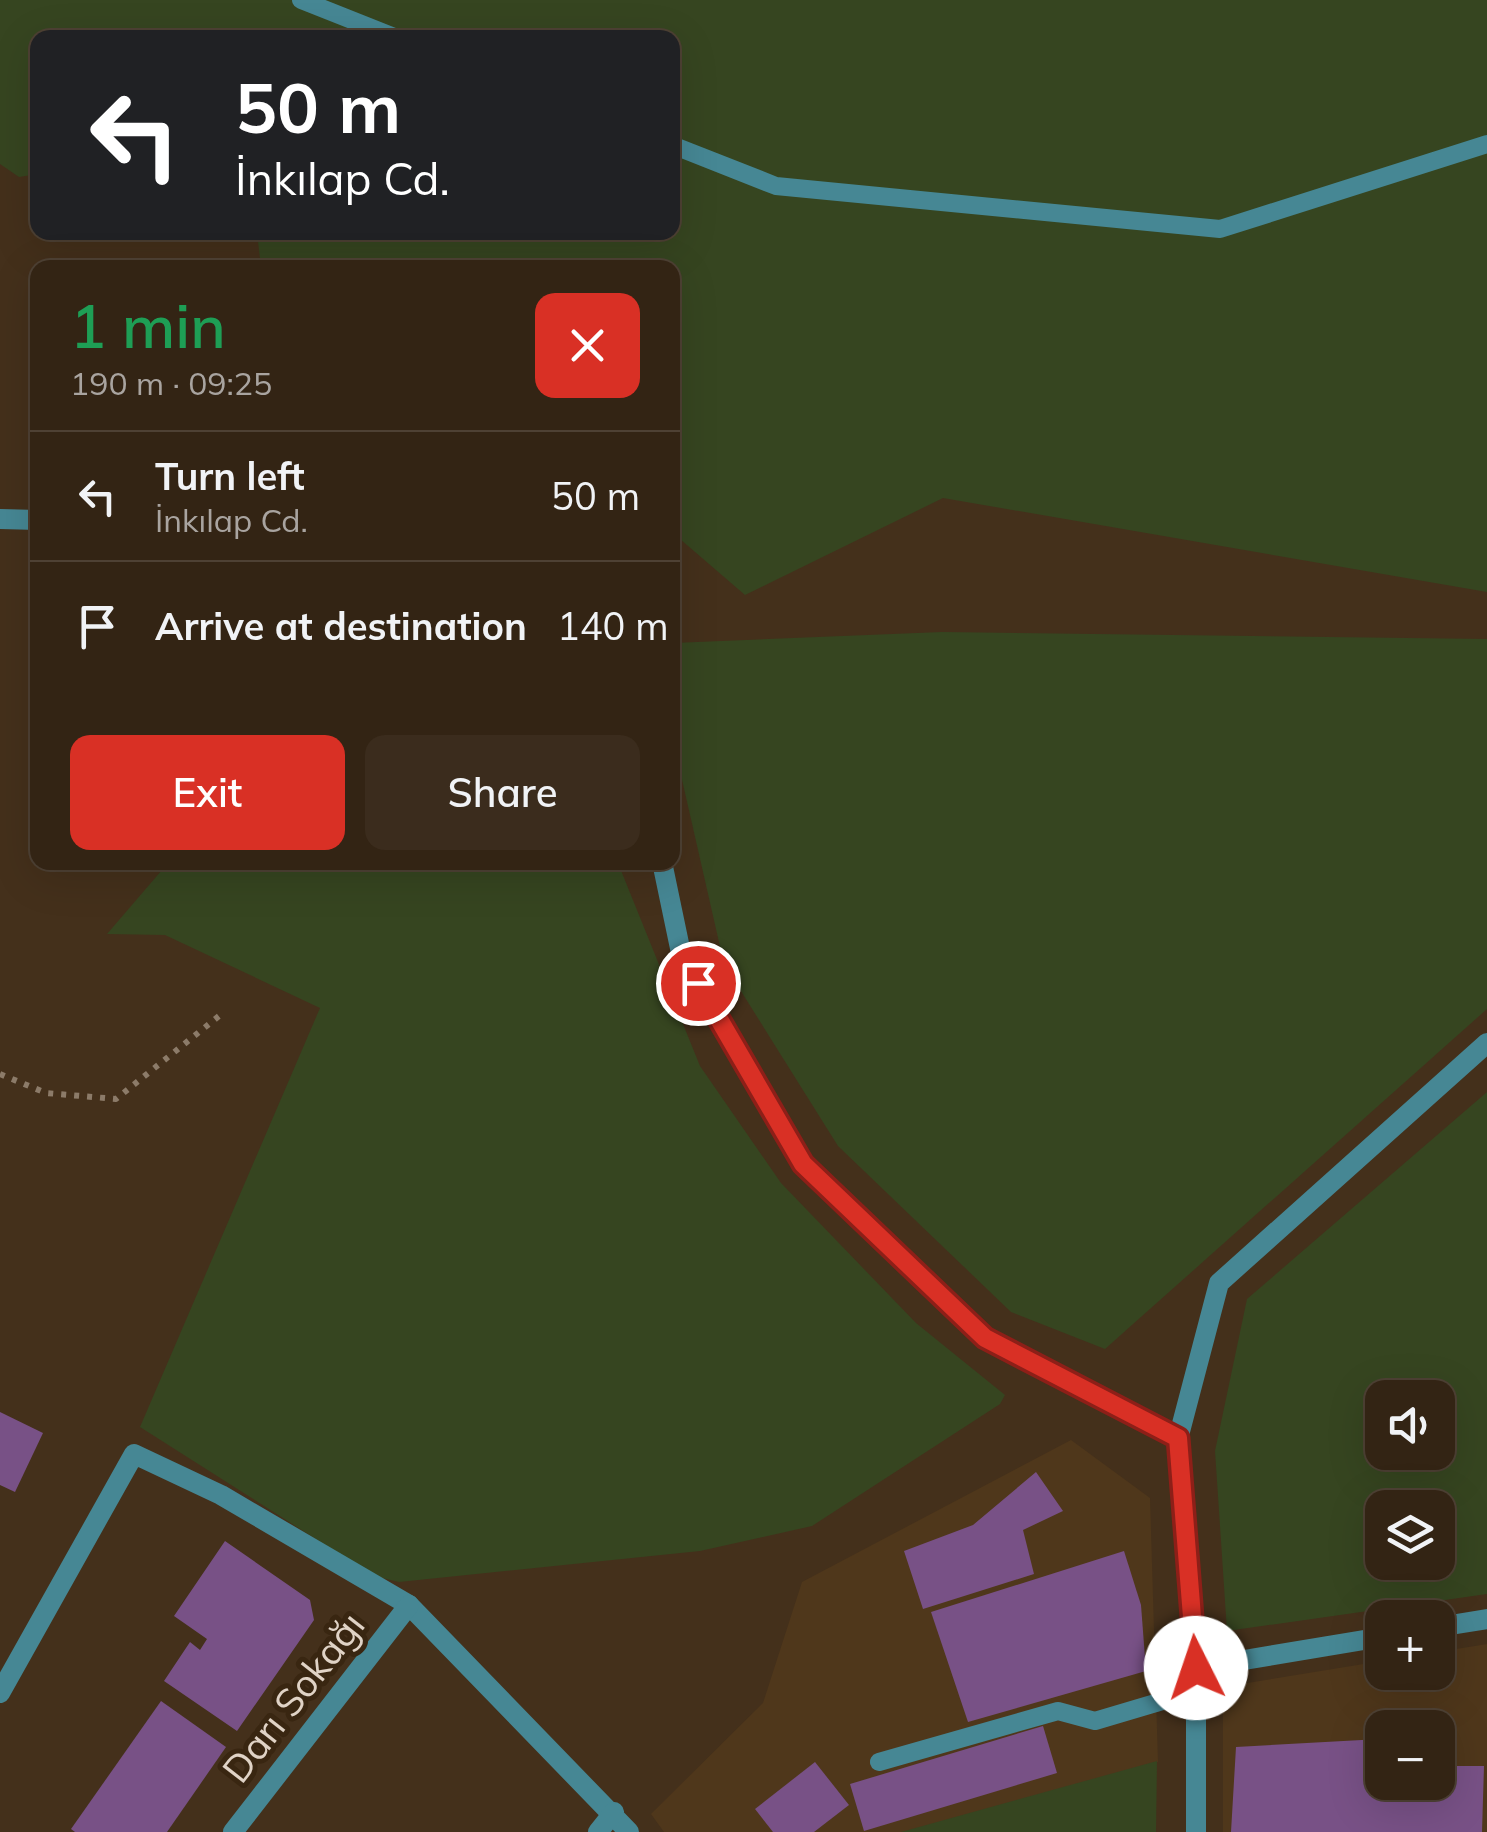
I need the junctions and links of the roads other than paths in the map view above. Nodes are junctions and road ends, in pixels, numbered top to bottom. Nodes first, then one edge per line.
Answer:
1 (301, 0) edge
2 (377, 30) edge
3 (1487, 144) edge
4 (680, 149) edge
5 (0, 519) edge
6 (30, 520) edge
7 (664, 870) edge
8 (1487, 1043) edge
9 (1178, 1438) junction
10 (409, 1605) junction
11 (1487, 1619) edge
12 (1455, 1625) edge
13 (1365, 1639) edge
14 (1196, 1668) junction
15 (1196, 1691) junction
16 (0, 1693) edge
17 (879, 1762) dead end
18 (614, 1812) junction
19 (232, 1832) edge
20 (598, 1832) edge
21 (629, 1832) edge
22 (1196, 1832) edge

1 - 2 lane
3 - 4 lane
5 - 6 street
7 - 9 street
8 - 9 street
9 - 14 street
10 - 16 street
10 - 18 street
10 - 19 street, Darı Sokağı
11 - 12 street
13 - 14 street
14 - 15 street
15 - 17 lane
15 - 22 street
18 - 20 street
18 - 21 street

